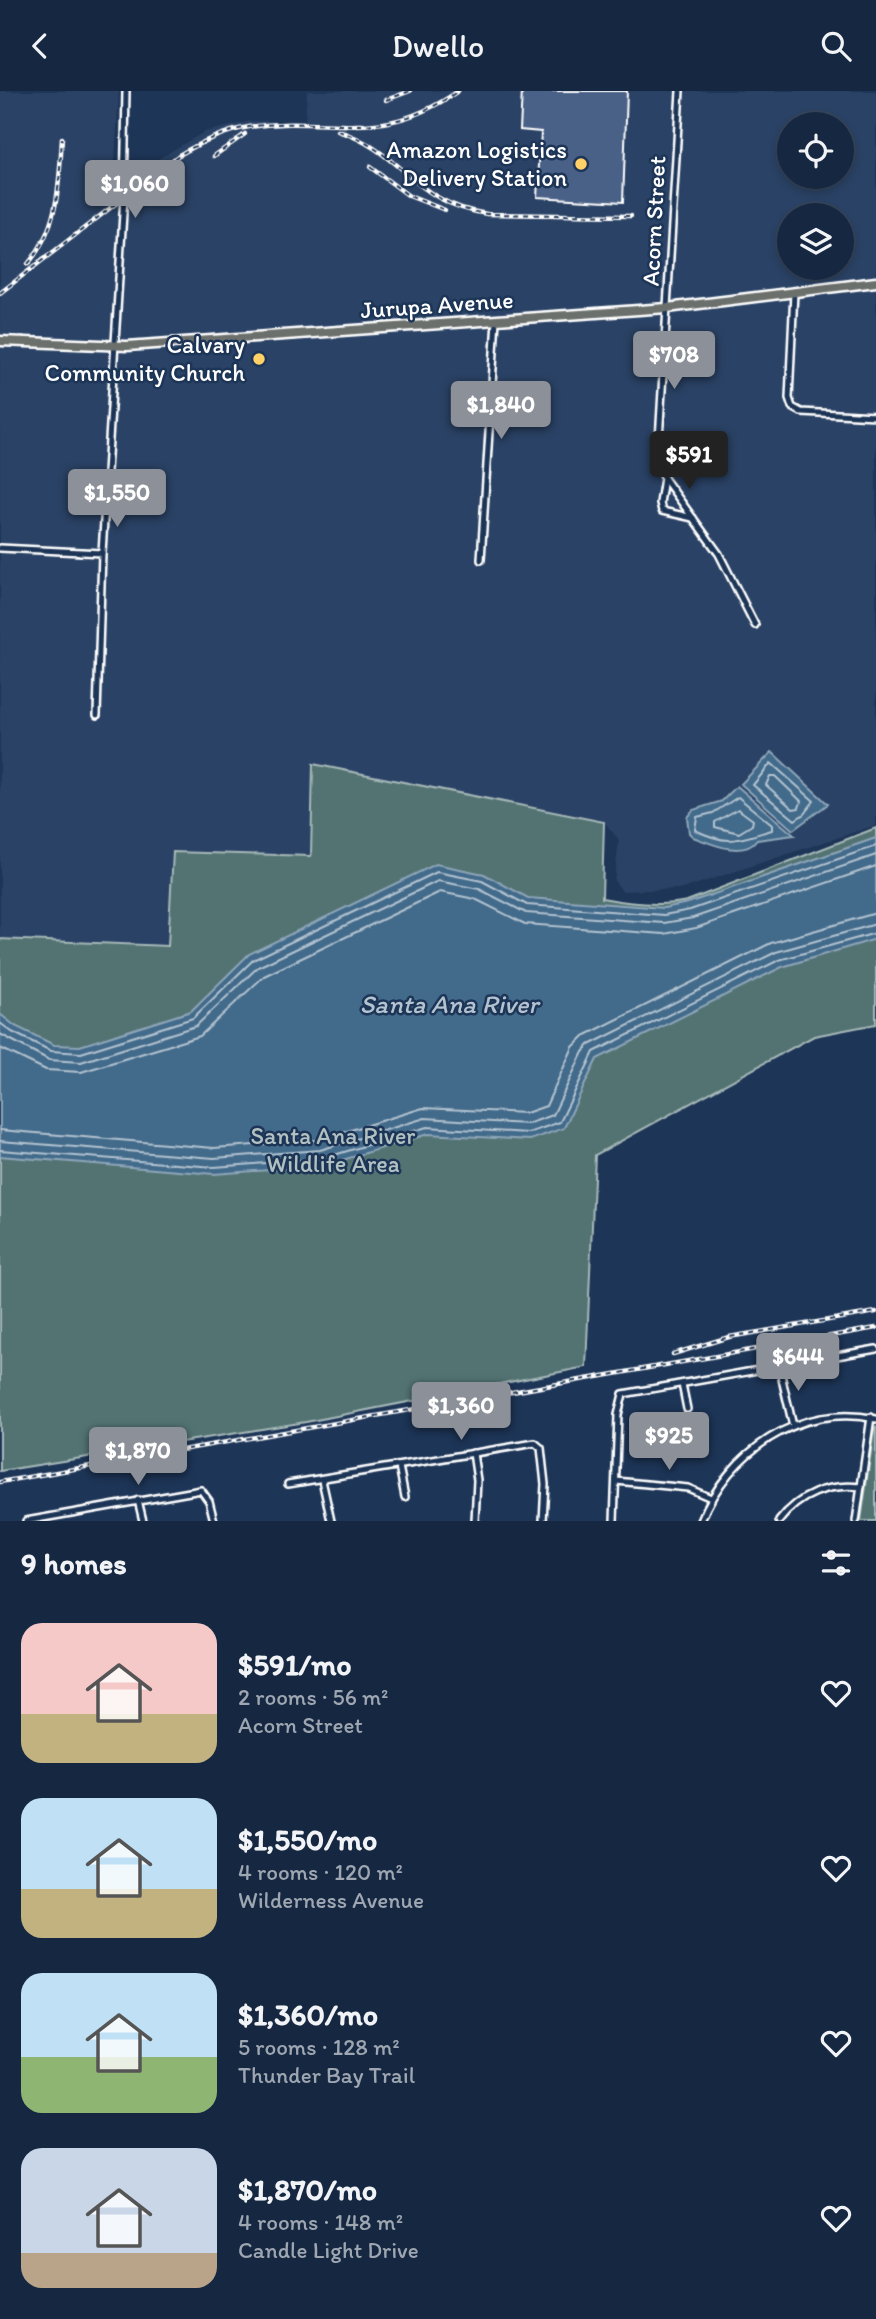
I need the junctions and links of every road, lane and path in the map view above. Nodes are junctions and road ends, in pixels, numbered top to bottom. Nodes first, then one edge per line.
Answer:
1 (127, 91) edge
2 (680, 91) edge
3 (876, 282) edge
4 (794, 292) junction
5 (667, 308) junction
6 (496, 320) junction
7 (0, 341) edge
8 (113, 347) junction
9 (876, 416) edge
10 (664, 478) junction
11 (693, 518) junction
12 (0, 548) edge
13 (102, 553) junction
14 (481, 559) dead end
15 (755, 625) dead end
16 (97, 715) dead end
17 (876, 1349) edge
18 (779, 1366) junction
19 (682, 1384) junction
20 (687, 1409) dead end
21 (873, 1418) edge
22 (793, 1426) junction
23 (473, 1453) junction
24 (399, 1467) junction
25 (322, 1480) junction
26 (616, 1481) junction
27 (288, 1484) dead end
28 (861, 1487) junction
29 (405, 1497) dead end
30 (711, 1498) junction
31 (138, 1500) junction
32 (73, 1513) junction
33 (26, 1521) edge
34 (76, 1521) edge
35 (143, 1521) edge
36 (214, 1521) edge
37 (331, 1521) edge
38 (475, 1521) edge
39 (543, 1521) edge
40 (614, 1521) edge
41 (701, 1521) edge
42 (779, 1521) edge
43 (856, 1521) edge

1 - 8 street
2 - 5 street, Acorn Street
3 - 4 main road, Jurupa Avenue
4 - 5 main road, Jurupa Avenue
4 - 9 street
5 - 6 main road, Jurupa Avenue
5 - 10 street, Acorn Street
6 - 8 main road, Jurupa Avenue
6 - 14 street
7 - 8 main road, Jurupa Avenue
8 - 13 street
10 - 11 street, Acorn Street
10 - 11 street, Acorn Street
11 - 15 street, Acorn Street
12 - 13 street
13 - 16 street
17 - 18 street
18 - 19 street
18 - 22 street
19 - 20 street
19 - 26 street
21 - 22 street
21 - 28 street
22 - 30 street
23 - 24 street
23 - 38 street
23 - 39 street
24 - 25 street
24 - 29 street
25 - 27 street
25 - 37 street
26 - 30 street
26 - 40 street
28 - 42 street
28 - 43 street
30 - 41 street
31 - 32 street
31 - 35 street
31 - 36 street
32 - 33 street
32 - 34 street

